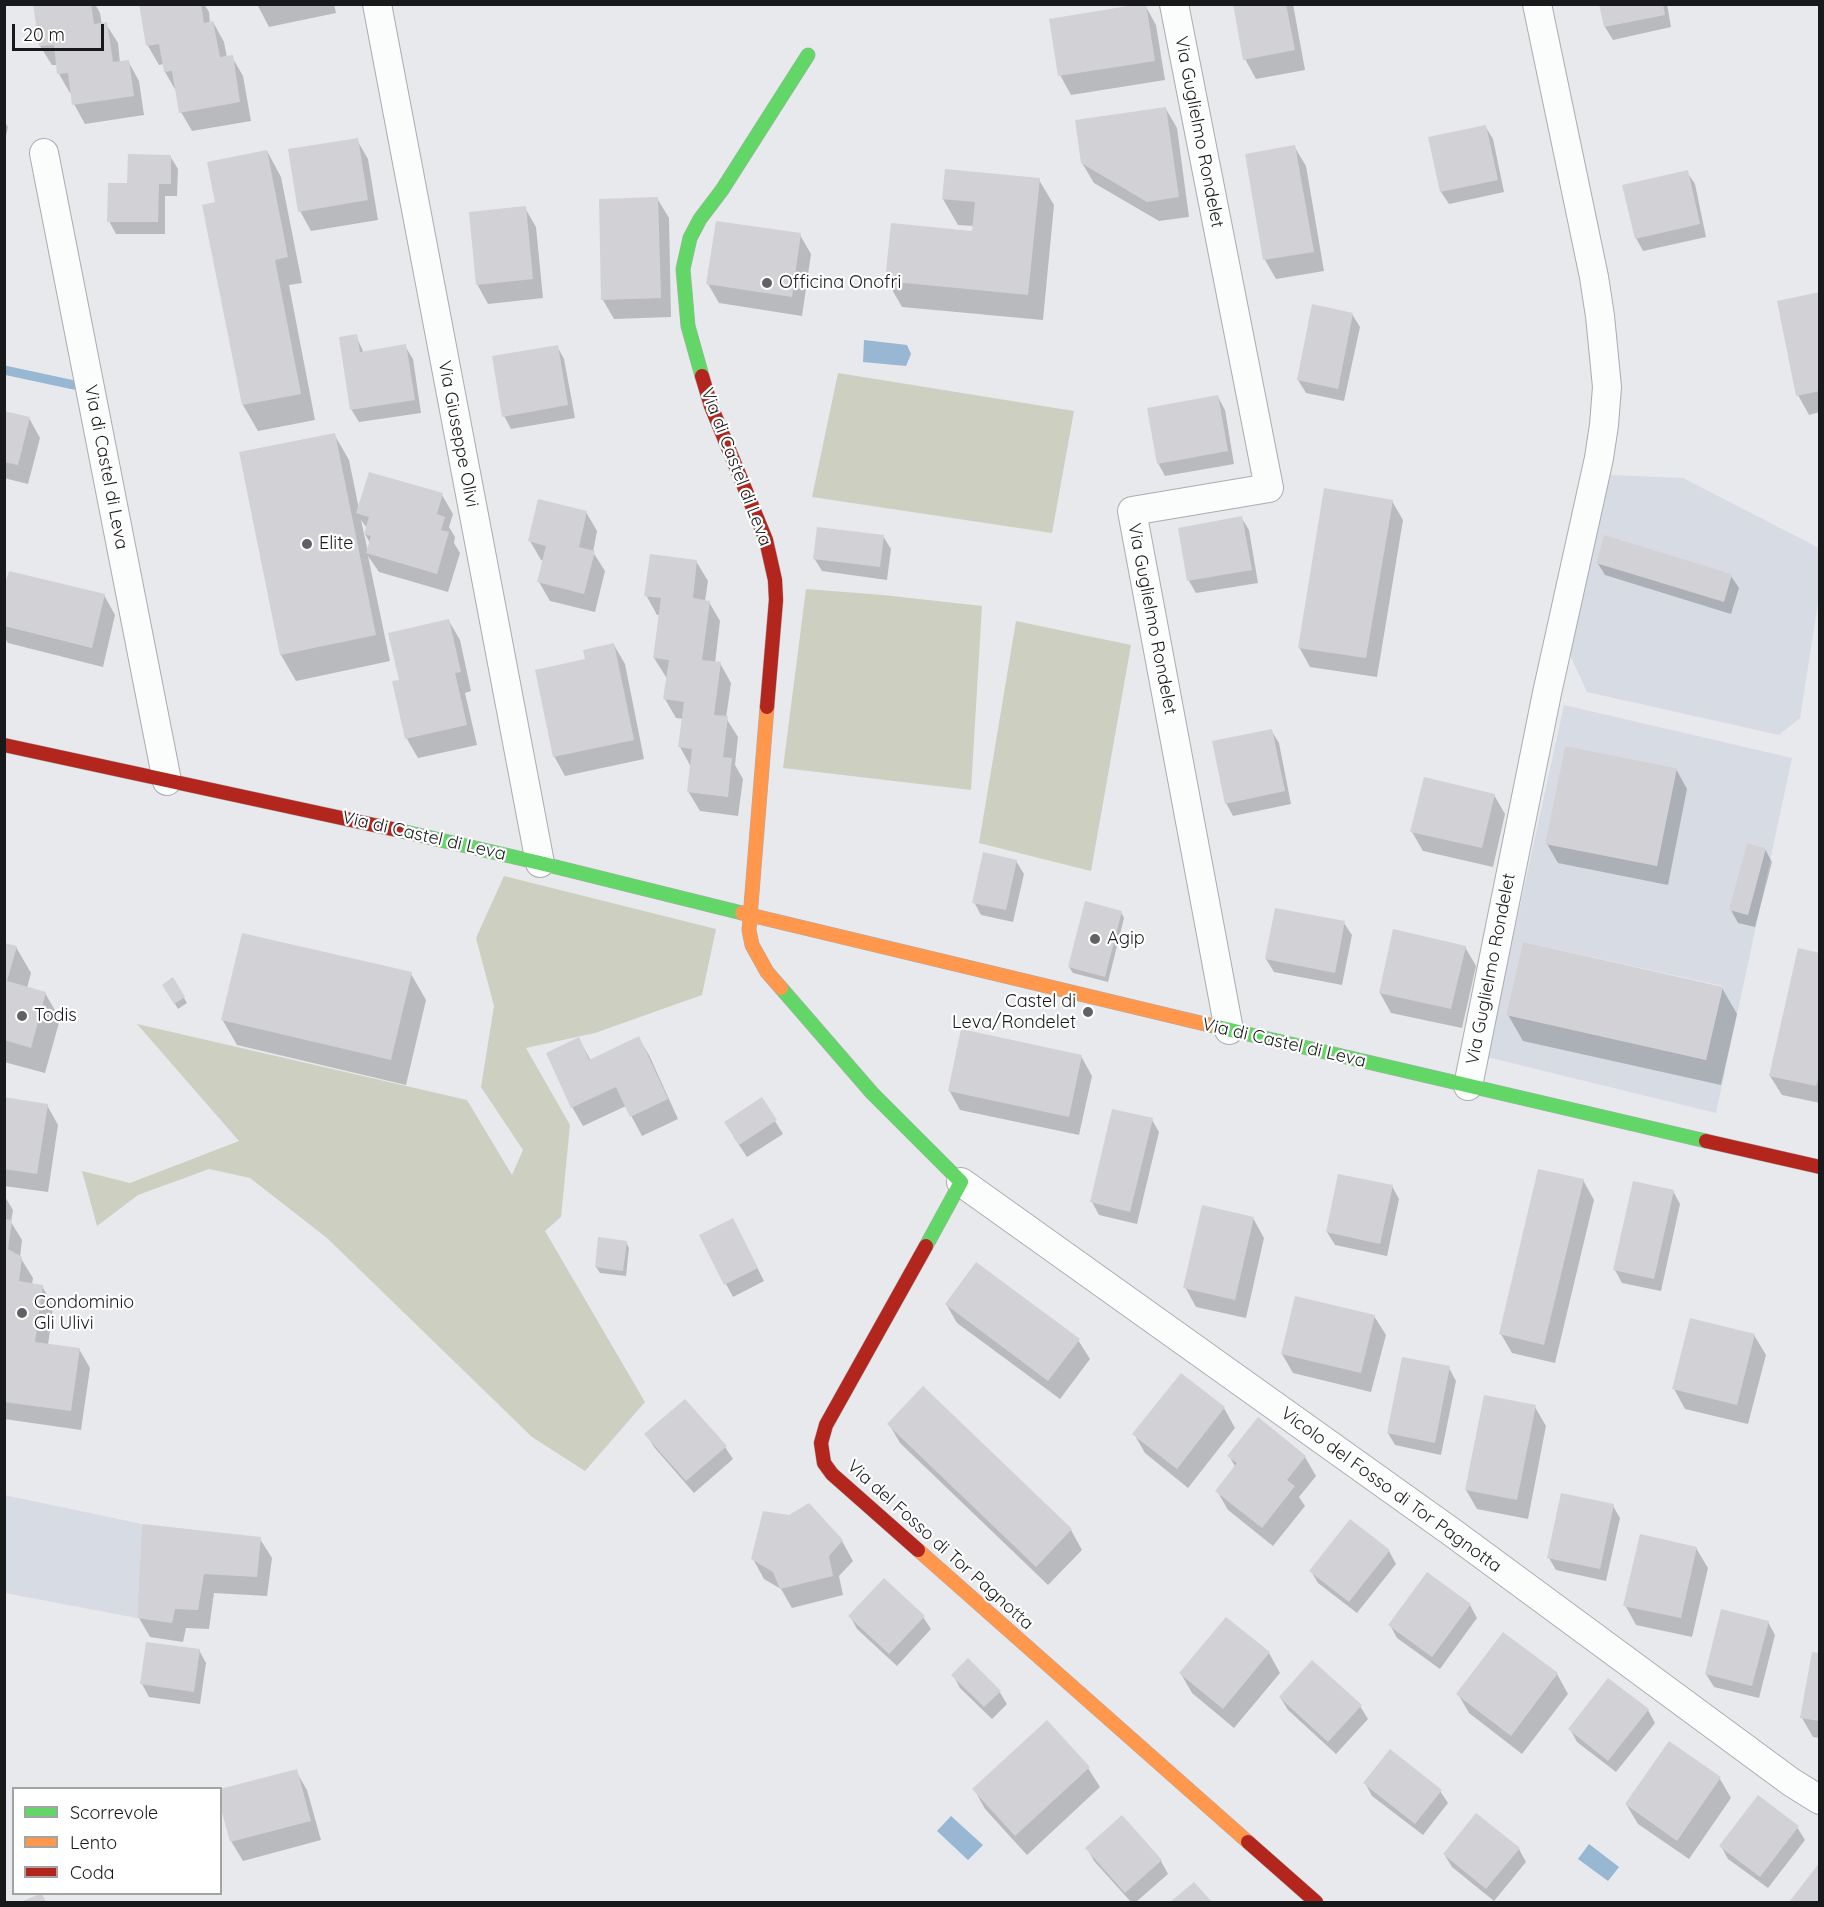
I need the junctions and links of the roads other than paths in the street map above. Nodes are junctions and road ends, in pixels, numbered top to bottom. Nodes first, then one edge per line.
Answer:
1 (376, 4) edge
2 (1174, 4) edge
3 (1537, 4) edge
4 (808, 55) dead end
5 (44, 153) dead end
6 (4, 746) edge
7 (167, 781) junction
8 (540, 863) junction
9 (749, 915) junction
10 (1229, 1030) junction
11 (1468, 1086) junction
12 (1820, 1167) edge
13 (961, 1182) junction
14 (1820, 1800) edge
15 (1316, 1902) edge

1 - 8 street, Via Giuseppe Olivi
2 - 10 street, Via Guglielmo Rondelet
3 - 11 street, Via Guglielmo Rondelet
4 - 9 street, Via di Castel di Leva
5 - 7 street, Via di Castel di Leva
6 - 7 street, Via di Castel di Leva
7 - 8 street, Via di Castel di Leva
8 - 9 street, Via di Castel di Leva
9 - 10 street, Via di Castel di Leva
9 - 13 street
10 - 11 street, Via di Castel di Leva
11 - 12 street, Via di Castel di Leva
13 - 14 street, Vicolo del Fosso di Tor Pagnotta
13 - 15 street, Via del Fosso di Tor Pagnotta

